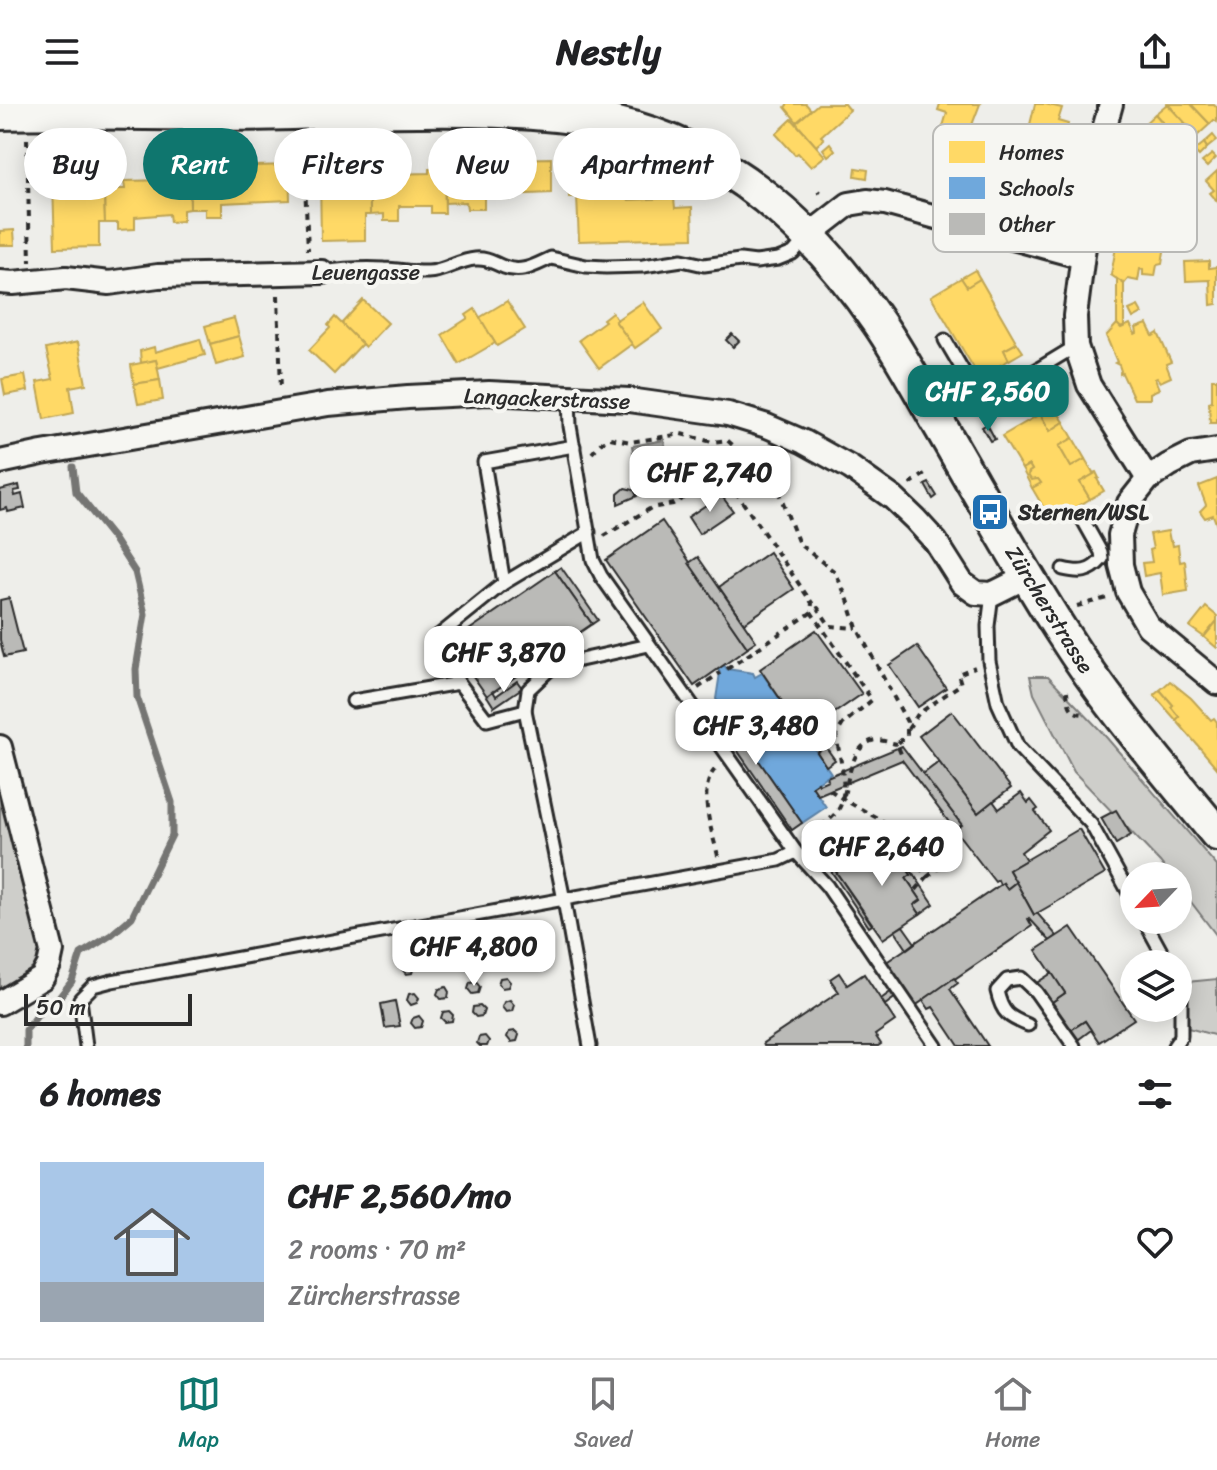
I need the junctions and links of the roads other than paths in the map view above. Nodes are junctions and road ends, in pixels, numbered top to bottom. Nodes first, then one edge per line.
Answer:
1 (1111, 104) edge
2 (0, 113) edge
3 (307, 119) edge
4 (1105, 124) edge
5 (933, 216) edge
6 (809, 235) junction
7 (1064, 252) edge
8 (1083, 252) edge
9 (1082, 257) junction
10 (316, 272) joint
11 (0, 282) edge
12 (945, 340) dead end
13 (1076, 346) junction
14 (569, 397) junction
15 (574, 446) junction
16 (1217, 450) edge
17 (0, 462) edge
18 (1148, 479) junction
19 (1083, 520) dead end
20 (590, 538) junction
21 (1063, 569) dead end
22 (1028, 576) junction
23 (504, 583) junction
24 (992, 594) junction
25 (649, 645) junction
26 (459, 683) junction
27 (1217, 683) edge
28 (353, 701) dead end
29 (525, 710) junction
30 (0, 747) edge
31 (1217, 834) edge
32 (794, 849) junction
33 (1120, 877) edge
34 (564, 900) junction
35 (0, 1003) edge
36 (1181, 1022) edge
37 (1028, 1025) dead end
38 (86, 1046) edge
39 (590, 1046) edge
40 (936, 1046) edge
41 (1074, 1046) edge
42 (1174, 1046) edge

1 - 4 street
2 - 3 main road, Zürcherstrasse
3 - 6 main road, Zürcherstrasse
5 - 6 street
6 - 10 lane, Leuengasse
6 - 22 main road, Zürcherstrasse
7 - 9 street
8 - 9 street
9 - 13 street
10 - 11 street, Leuengasse
12 - 13 lane
13 - 18 street
14 - 15 lane
14 - 17 street, Langackerstrasse
14 - 24 street, Langackerstrasse
15 - 20 lane
15 - 23 lane
16 - 18 street
18 - 27 street
19 - 21 lane
20 - 23 lane
20 - 25 lane
22 - 24 street
22 - 31 main road, Zürcherstrasse
23 - 26 lane
24 - 33 lane
25 - 29 lane
25 - 32 lane
26 - 28 lane
26 - 29 lane
29 - 34 lane
30 - 35 street
32 - 34 lane
32 - 40 lane
34 - 38 lane
34 - 39 lane
36 - 42 lane
37 - 41 lane

